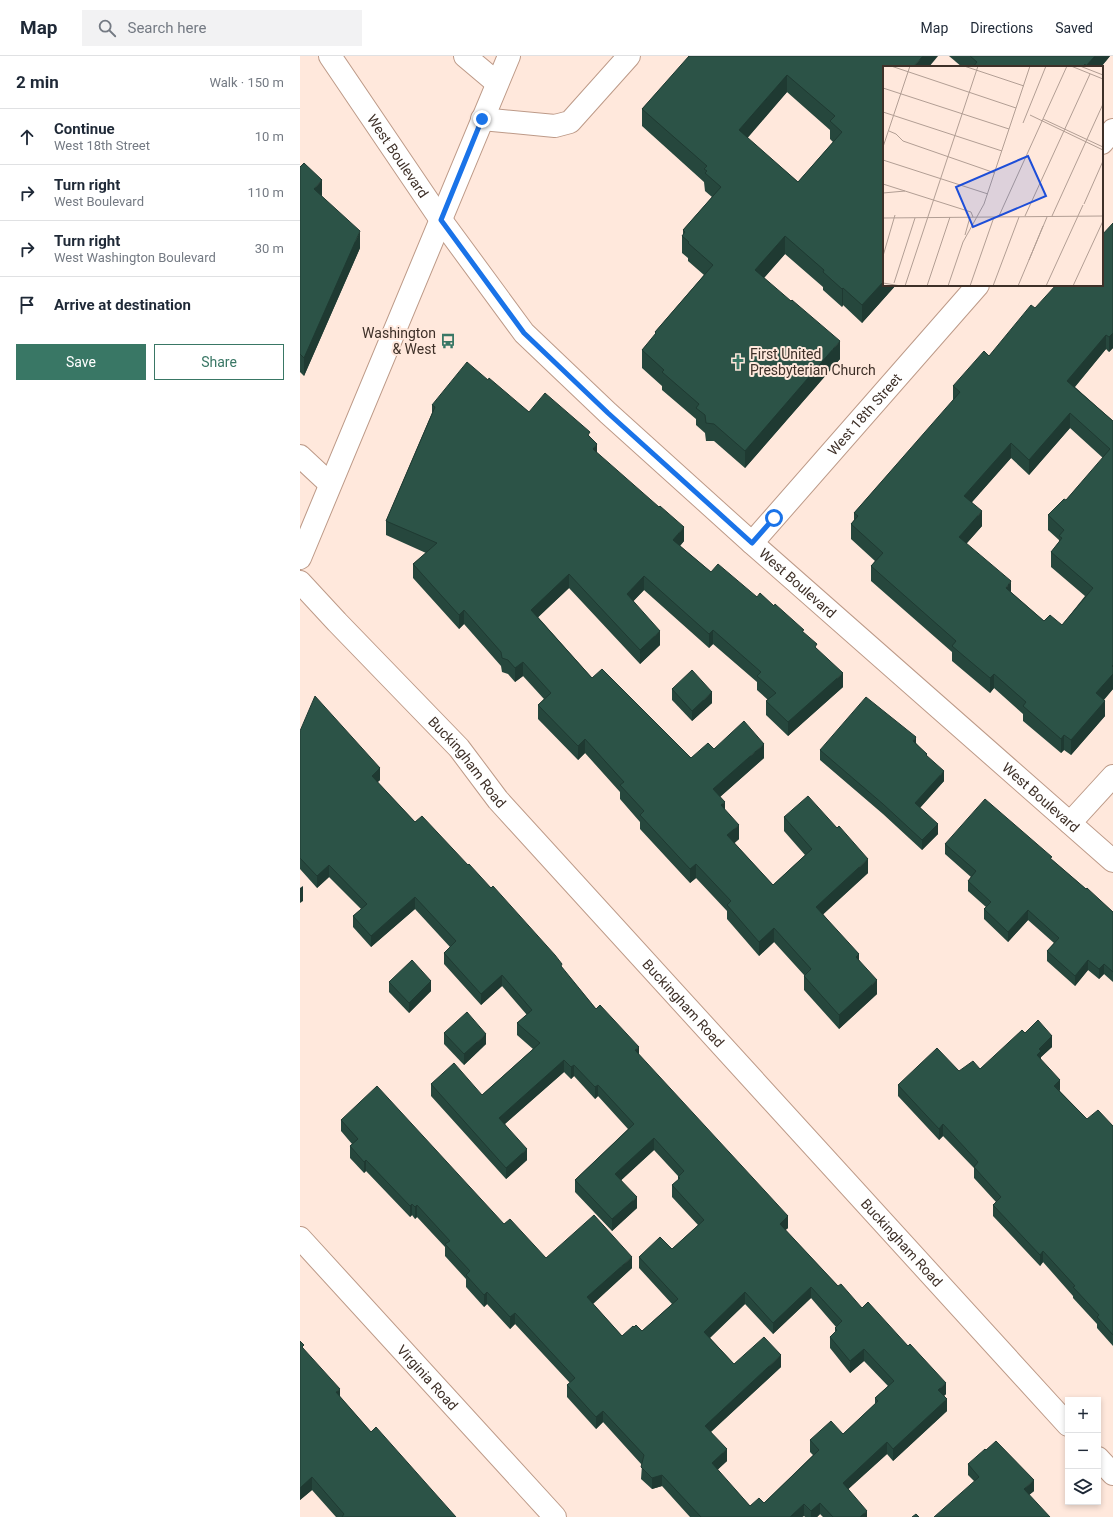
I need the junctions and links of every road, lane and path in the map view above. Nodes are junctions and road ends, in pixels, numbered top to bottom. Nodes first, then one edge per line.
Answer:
1 (330, 56) edge
2 (465, 56) edge
3 (509, 56) edge
4 (629, 56) edge
5 (497, 82) junction
6 (482, 119) junction
7 (1113, 130) edge
8 (1103, 142) edge
9 (441, 220) junction
10 (977, 286) edge
11 (300, 456) edge
12 (330, 484) junction
13 (752, 543) junction
14 (300, 558) edge
15 (300, 582) edge
16 (1113, 776) edge
17 (1070, 823) junction
18 (1113, 861) edge
19 (300, 1238) edge
20 (1065, 1422) edge
21 (1101, 1461) edge
22 (1113, 1474) edge
23 (555, 1517) edge

1 - 9 street, West Boulevard
2 - 5 street
3 - 5 street
4 - 6 street
5 - 6 street
6 - 9 street
7 - 8 street
9 - 12 street
9 - 13 street, West Boulevard
10 - 13 street, West 18th Street
11 - 12 street
12 - 14 street
13 - 17 street, West Boulevard
15 - 20 street, Buckingham Road
16 - 17 street
17 - 18 street, West Boulevard
19 - 23 street, Virginia Road
21 - 22 street

